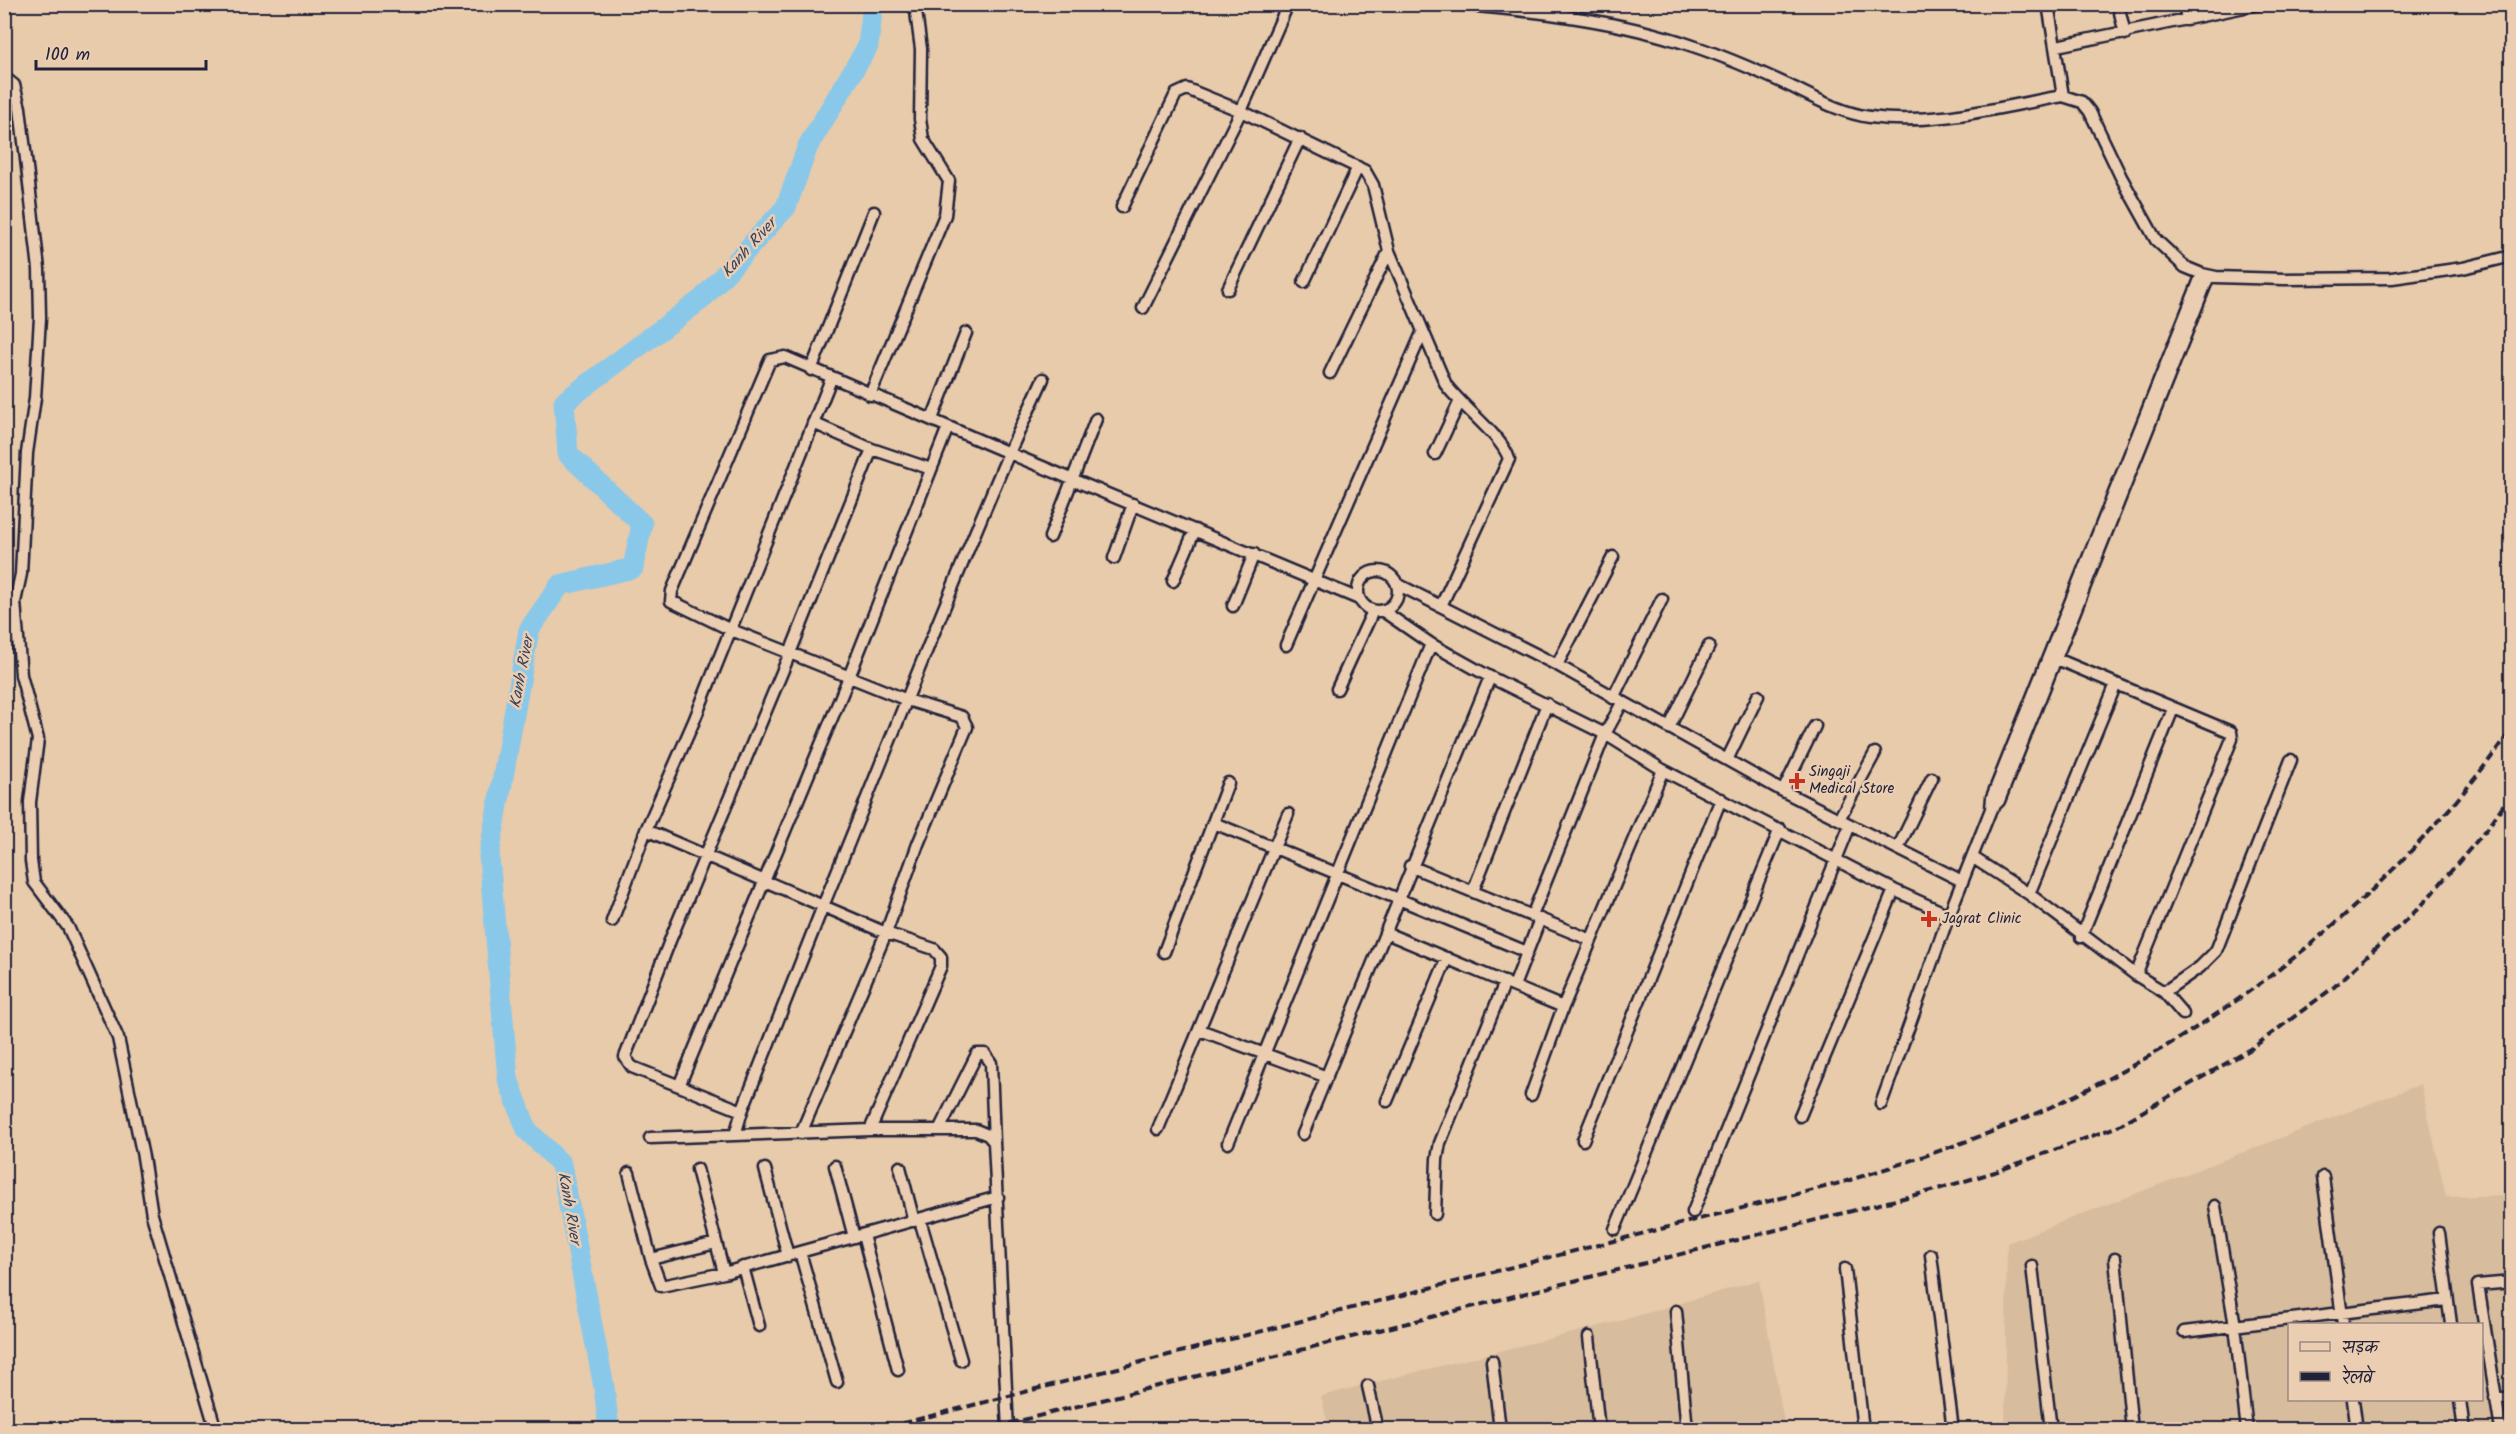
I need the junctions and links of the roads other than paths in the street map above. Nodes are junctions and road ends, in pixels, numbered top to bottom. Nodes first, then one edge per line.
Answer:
1 (915, 4) edge
2 (1288, 4) edge
3 (1452, 4) edge
4 (2048, 4) edge
5 (2118, 4) edge
6 (2184, 4) edge
7 (2255, 5) edge
8 (2187, 20) junction
9 (2125, 34) junction
10 (2057, 46) junction
11 (4, 76) edge
12 (2063, 96) junction
13 (1241, 111) junction
14 (1300, 138) junction
15 (1358, 167) junction
16 (1122, 207) dead end
17 (874, 212) dead end
18 (1389, 251) junction
19 (2511, 256) edge
20 (2206, 275) junction
21 (1304, 282) dead end
22 (1228, 289) dead end
23 (1143, 308) dead end
24 (966, 333) dead end
25 (1422, 333) junction
26 (812, 370) junction
27 (1330, 373) dead end
28 (831, 379) junction
29 (1043, 379) dead end
30 (870, 395) junction
31 (1459, 403) junction
32 (932, 419) junction
33 (1096, 419) dead end
34 (813, 423) junction
35 (948, 427) junction
36 (872, 448) junction
37 (1009, 453) junction
38 (1435, 454) dead end
39 (931, 469) junction
40 (1074, 480) junction
41 (1133, 504) junction
42 (1195, 530) junction
43 (1050, 537) dead end
44 (1254, 554) junction
45 (1612, 556) dead end
46 (1114, 558) dead end
47 (1315, 579) junction
48 (1173, 581) dead end
49 (1397, 584) junction
50 (1359, 598) junction
51 (1662, 599) dead end
52 (1233, 606) dead end
53 (1441, 606) junction
54 (1378, 611) junction
55 (729, 629) junction
56 (1431, 644) junction
57 (1286, 645) dead end
58 (1709, 646) dead end
59 (790, 653) junction
60 (2053, 658) junction
61 (1557, 665) junction
62 (849, 677) junction
63 (1490, 677) junction
64 (2116, 684) junction
65 (1337, 689) dead end
66 (1758, 696) dead end
67 (907, 700) junction
68 (1618, 700) junction
69 (1547, 704) junction
70 (2173, 709) junction
71 (1815, 726) dead end
72 (1669, 728) junction
73 (1605, 734) junction
74 (1875, 753) dead end
75 (1726, 760) junction
76 (2291, 760) dead end
77 (1663, 770) junction
78 (1932, 778) dead end
79 (1228, 783) dead end
80 (1783, 791) junction
81 (1721, 799) junction
82 (1288, 814) dead end
83 (1839, 819) junction
84 (1214, 823) junction
85 (1850, 825) junction
86 (1780, 829) junction
87 (646, 830) junction
88 (1274, 848) junction
89 (1898, 849) junction
90 (707, 856) junction
91 (1972, 857) junction
92 (1836, 860) junction
93 (1410, 866) junction
94 (1337, 874) junction
95 (764, 880) junction
96 (1962, 881) junction
97 (1894, 890) junction
98 (1473, 891) junction
99 (2029, 894) junction
100 (1398, 898) junction
101 (823, 906) junction
102 (1949, 915) junction
103 (1536, 918) junction
104 (612, 921) dead end
105 (886, 933) junction
106 (1386, 933) junction
107 (2081, 937) junction
108 (1591, 940) junction
109 (1164, 952) dead end
110 (1527, 952) junction
111 (1447, 958) junction
112 (2136, 975) junction
113 (1509, 983) junction
114 (2164, 992) junction
115 (1563, 1006) junction
116 (2183, 1014) dead end
117 (1200, 1030) junction
118 (1265, 1053) junction
119 (1327, 1077) junction
120 (680, 1086) junction
121 (1531, 1095) dead end
122 (1387, 1101) dead end
123 (1881, 1104) dead end
124 (742, 1111) junction
125 (1800, 1116) dead end
126 (1158, 1129) dead end
127 (870, 1130) junction
128 (939, 1130) junction
129 (801, 1133) junction
130 (1304, 1134) dead end
131 (735, 1135) junction
132 (650, 1138) dead end
133 (1583, 1140) dead end
134 (993, 1142) junction
135 (1228, 1143) dead end
136 (836, 1166) dead end
137 (900, 1167) dead end
138 (697, 1169) dead end
139 (765, 1169) dead end
140 (628, 1173) dead end
141 (2323, 1177) dead end
142 (998, 1197) junction
143 (2215, 1206) dead end
144 (1693, 1212) dead end
145 (1436, 1214) dead end
146 (917, 1221) junction
147 (1615, 1228) dead end
148 (2439, 1233) dead end
149 (859, 1236) junction
150 (716, 1243) junction
151 (800, 1252) junction
152 (1931, 1255) dead end
153 (788, 1256) junction
154 (651, 1259) junction
155 (2115, 1259) dead end
156 (2032, 1266) dead end
157 (743, 1268) junction
158 (1845, 1269) dead end
159 (724, 1273) junction
160 (2511, 1282) edge
161 (2447, 1300) junction
162 (1676, 1311) dead end
163 (2341, 1313) junction
164 (2343, 1323) edge
165 (2451, 1323) edge
166 (759, 1326) dead end
167 (2235, 1326) junction
168 (2184, 1332) dead end
169 (1589, 1337) dead end
170 (961, 1360) dead end
171 (1492, 1361) dead end
172 (898, 1370) dead end
173 (837, 1382) dead end
174 (1368, 1386) dead end
175 (2495, 1398) junction
176 (2511, 1398) edge
177 (2353, 1401) edge
178 (2460, 1401) edge
179 (216, 1430) edge
180 (1008, 1430) edge
181 (1378, 1430) edge
182 (1500, 1430) edge
183 (1599, 1430) edge
184 (1687, 1430) edge
185 (1863, 1430) edge
186 (1953, 1430) edge
187 (2051, 1430) edge
188 (2132, 1430) edge
189 (2247, 1430) edge
190 (2357, 1430) edge
191 (2464, 1430) edge
192 (2500, 1430) edge

1 - 30 street
2 - 13 street
3 - 12 street
4 - 10 street
5 - 9 street
6 - 8 street
7 - 8 street
8 - 9 street
9 - 10 street
10 - 12 street
11 - 179 street
12 - 20 street
13 - 14 street
13 - 16 street
13 - 23 street
14 - 15 street
14 - 22 street
15 - 18 street
15 - 21 street
17 - 26 street
18 - 25 street
18 - 27 street
19 - 20 street
20 - 60 street
24 - 32 street
25 - 31 street
25 - 47 street
26 - 28 street
26 - 55 street
28 - 30 street
28 - 34 street
29 - 37 street
30 - 32 street
31 - 38 street
31 - 53 street
32 - 35 street
33 - 40 street
34 - 36 street
34 - 55 street
35 - 37 street
35 - 39 street
36 - 39 street
36 - 59 street
37 - 40 street
37 - 67 street
39 - 62 street
40 - 41 street
40 - 43 street
41 - 42 street
41 - 46 street
42 - 44 street
42 - 48 street
44 - 47 street
44 - 52 street
45 - 61 street
47 - 50 street
47 - 57 street
49 - 50 street
49 - 53 street
49 - 54 street
50 - 54 street
51 - 68 street
53 - 61 street
54 - 56 street
54 - 65 street
55 - 59 street
55 - 87 street
56 - 63 street
56 - 94 street
58 - 72 street
59 - 62 street
59 - 90 street
60 - 64 street
60 - 91 street
61 - 68 street
62 - 67 street
62 - 95 street
63 - 69 street
63 - 93 street
64 - 70 street
64 - 99 street
66 - 75 street
67 - 101 street
67 - 105 street
68 - 72 street
68 - 73 street
69 - 73 street
69 - 98 street
70 - 107 street
70 - 112 street
71 - 80 street
72 - 75 street
73 - 77 street
73 - 103 street
74 - 83 street
75 - 80 street
76 - 114 street
77 - 81 street
77 - 108 street
78 - 89 street
79 - 84 street
80 - 83 street
81 - 86 street
81 - 133 street
82 - 88 street
83 - 85 street
84 - 88 street
84 - 109 street
85 - 89 street
85 - 92 street
86 - 92 street
86 - 147 street
87 - 90 street
87 - 104 street
88 - 94 street
88 - 117 street
89 - 96 street
90 - 95 street
90 - 120 street
91 - 96 street
91 - 99 street
92 - 97 street
92 - 144 street
93 - 98 street
93 - 100 street
94 - 100 street
94 - 118 street
95 - 101 street
95 - 120 street
96 - 102 street
97 - 102 street
97 - 125 street
98 - 103 street
99 - 107 street
100 - 106 street
100 - 110 street
101 - 105 street
101 - 124 street
102 - 123 street
103 - 108 street
103 - 110 street
105 - 127 street
105 - 129 street
106 - 111 street
106 - 119 street
107 - 112 street
108 - 115 street
110 - 113 street
111 - 113 street
111 - 122 street
112 - 114 street
113 - 115 street
113 - 145 street
114 - 116 street
115 - 121 street
117 - 118 street
117 - 126 street
118 - 119 street
118 - 135 street
119 - 130 street
120 - 124 street
124 - 131 street
127 - 128 street
127 - 129 street
128 - 134 street
128 - 134 street
129 - 131 street
131 - 132 street
134 - 142 street
136 - 149 street
137 - 146 street
138 - 150 street
139 - 153 street
140 - 154 street
141 - 163 street
142 - 146 street
142 - 180 street
143 - 167 street
146 - 149 street
146 - 170 street
148 - 161 street
149 - 151 street
149 - 172 street
150 - 154 street
150 - 159 street
151 - 153 street
151 - 173 street
152 - 186 street
153 - 157 street
154 - 159 street
155 - 188 street
156 - 187 street
157 - 159 street
157 - 166 street
158 - 185 street
160 - 175 street
161 - 163 street
161 - 165 street
162 - 184 street
163 - 164 street
163 - 167 street
167 - 168 street
167 - 189 street
169 - 183 street
171 - 182 street
174 - 181 street
175 - 176 street
175 - 192 street
177 - 190 street
178 - 191 street

